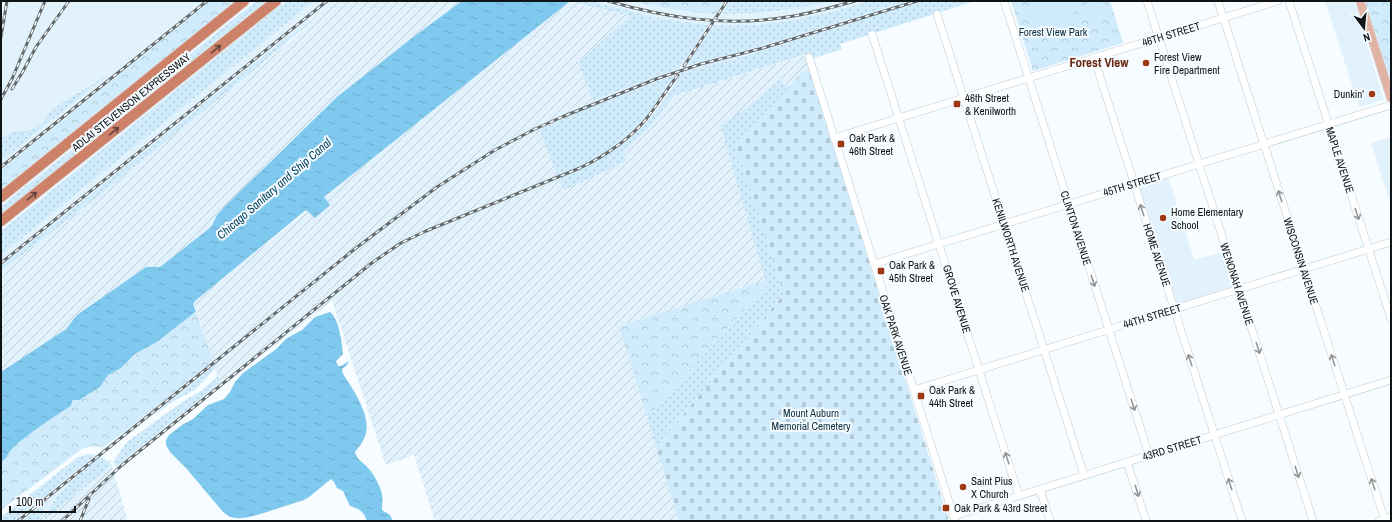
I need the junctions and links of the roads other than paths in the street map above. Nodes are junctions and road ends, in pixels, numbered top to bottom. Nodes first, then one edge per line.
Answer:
1 (244, 1) edge
2 (276, 1) edge
3 (1004, 1) edge
4 (1147, 1) edge
5 (1218, 1) edge
6 (1278, 1) edge
7 (1289, 1) edge
8 (1360, 1) edge
9 (937, 14) dead end
10 (1223, 18) junction
11 (872, 34) dead end
12 (1159, 38) junction
13 (809, 57) dead end
14 (1094, 58) junction
15 (1029, 78) junction
16 (964, 98) junction
17 (1391, 98) edge
18 (1391, 105) edge
19 (899, 118) junction
20 (1328, 124) junction
21 (834, 138) junction
22 (1263, 144) junction
23 (1199, 164) junction
24 (1134, 184) junction
25 (1, 197) edge
26 (1069, 204) junction
27 (1, 221) edge
28 (1004, 224) junction
29 (1391, 242) edge
30 (939, 244) junction
31 (1369, 249) junction
32 (874, 264) junction
33 (1304, 269) junction
34 (1239, 289) junction
35 (1174, 309) junction
36 (1391, 319) edge
37 (1109, 330) junction
38 (1044, 350) junction
39 (979, 370) junction
40 (1391, 380) edge
41 (914, 390) junction
42 (1344, 395) junction
43 (1279, 415) junction
44 (1214, 435) junction
45 (1149, 455) junction
46 (1128, 462) junction
47 (1084, 475) junction
48 (1040, 489) junction
49 (1019, 496) junction
50 (955, 518) edge
51 (1385, 520) edge
52 (1050, 521) edge
53 (1146, 521) edge
54 (1242, 521) edge
55 (1313, 521) edge

1 - 25 highway, ADLAI STEVENSON EXPRESSWAY
27 -> 2 highway, ADLAI STEVENSON EXPRESSWAY
3 - 15 street, CLINTON AVENUE
4 - 12 street, WENONAH AVENUE
5 - 10 street, WISCONSIN AVENUE
6 - 10 street, 46TH STREET
7 - 20 street, MAPLE AVENUE
8 - 17 main road
9 - 16 street, KENILWORTH AVENUE
10 - 12 street, 46TH STREET
10 - 22 street, WISCONSIN AVENUE
11 - 19 street, GROVE AVENUE
12 - 14 street, 46TH STREET
12 - 23 street, WENONAH AVENUE
13 - 21 street, OAK PARK AVENUE
14 - 15 street, 46TH STREET
14 - 24 street, HOME AVENUE
15 - 16 street, 46TH STREET
15 - 26 street, CLINTON AVENUE
16 - 19 street, 46TH STREET
16 - 28 street, KENILWORTH AVENUE
18 - 20 street, 45TH STREET
19 - 21 street, 46TH STREET
19 - 30 street, GROVE AVENUE
20 - 22 street, 45TH STREET
20 -> 31 street, MAPLE AVENUE
21 - 32 street, OAK PARK AVENUE
22 - 23 street, 45TH STREET
33 -> 22 street, WISCONSIN AVENUE
23 - 24 street, 45TH STREET
23 - 34 street, WENONAH AVENUE
24 - 26 street, 45TH STREET
35 -> 24 street, HOME AVENUE
26 - 28 street, 45TH STREET
26 -> 37 street, CLINTON AVENUE
28 - 30 street, 45TH STREET
28 - 38 street, KENILWORTH AVENUE
29 - 31 street, 44TH STREET
30 - 32 street, 45TH STREET
30 - 39 street, GROVE AVENUE
31 - 33 street, 44TH STREET
31 - 36 street, MAPLE AVENUE
32 - 41 street, OAK PARK AVENUE
33 - 34 street, 44TH STREET
42 -> 33 street, WISCONSIN AVENUE
34 - 35 street, 44TH STREET
34 -> 43 street, WENONAH AVENUE
35 - 37 street, 44TH STREET
44 -> 35 street, HOME AVENUE
37 - 38 street, 44TH STREET
37 -> 45 street, CLINTON AVENUE
38 - 39 street, 44TH STREET
38 - 47 street, KENILWORTH AVENUE
39 - 41 street, 44TH STREET
49 -> 39 street, GROVE AVENUE
40 - 42 street, 43RD STREET
41 - 50 street, OAK PARK AVENUE
42 - 43 street, 43RD STREET
51 -> 42 street, WISCONSIN AVENUE
43 - 44 street, 43RD STREET
43 -> 55 street, WENONAH AVENUE
44 - 45 street, 43RD STREET
54 -> 44 street, HOME AVENUE
45 - 46 street, 43RD STREET
46 - 47 street, 43RD STREET
46 -> 53 street
47 - 48 street, 43RD STREET
48 - 49 street, 43RD STREET
48 - 52 street
49 - 50 street, 43RD STREET

